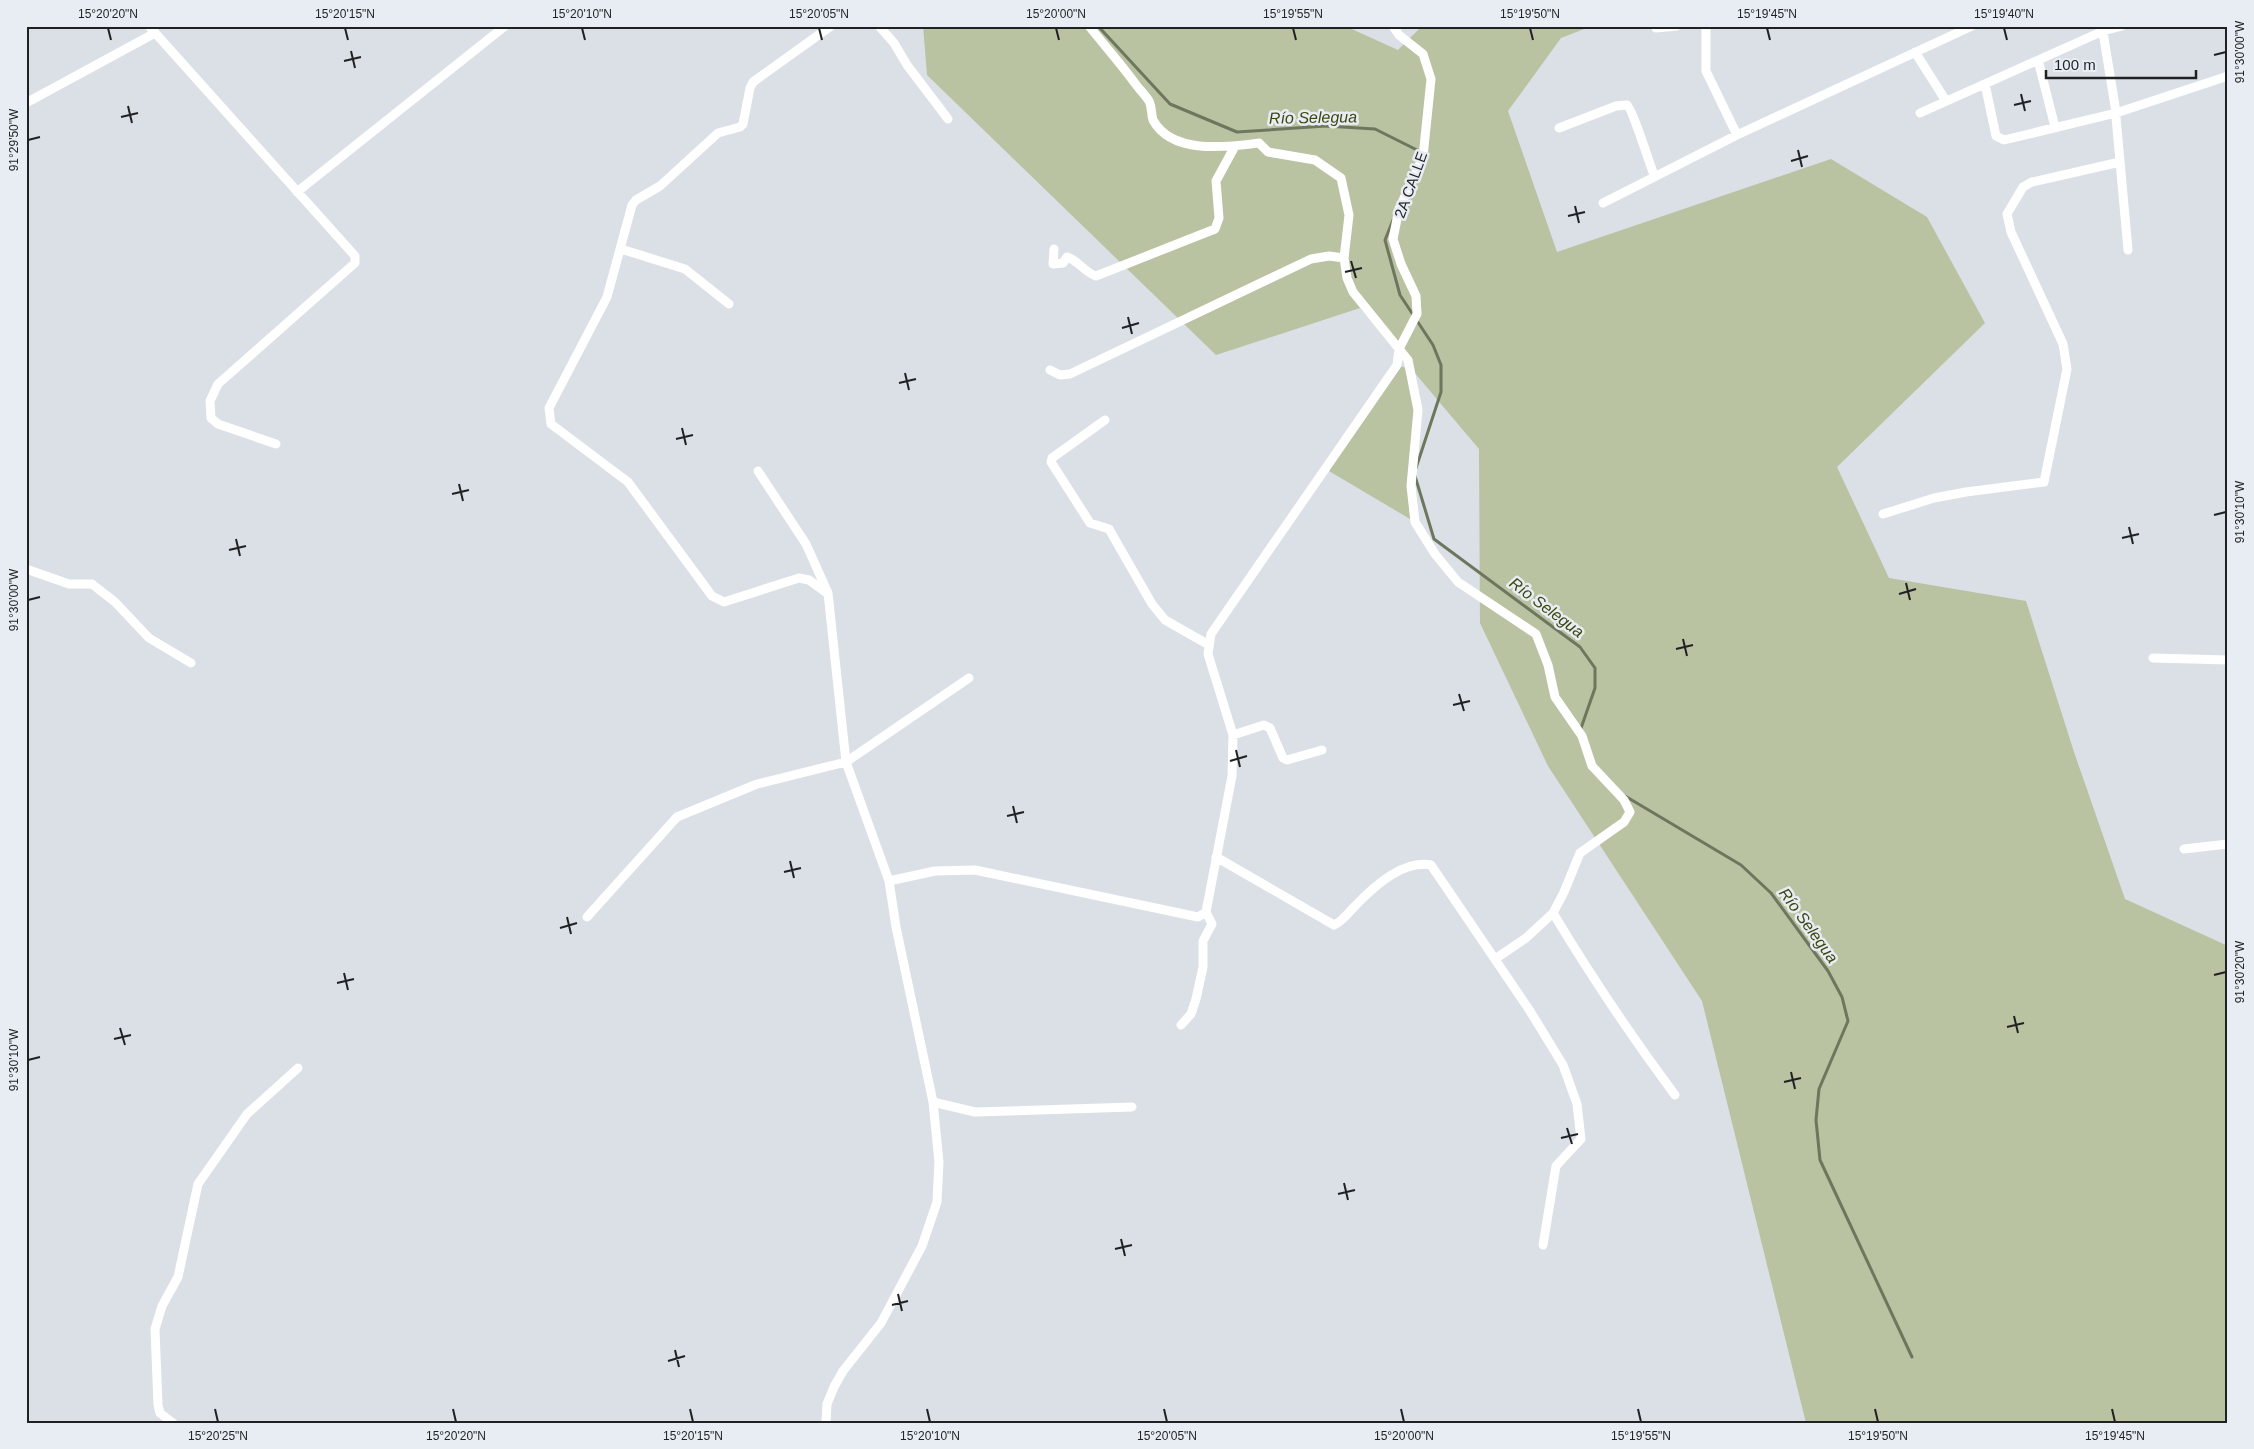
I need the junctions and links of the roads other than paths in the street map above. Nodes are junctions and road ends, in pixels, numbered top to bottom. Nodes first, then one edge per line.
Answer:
1 (505, 26) edge
2 (830, 26) edge
3 (879, 26) edge
4 (1089, 26) edge
5 (1393, 26) edge
6 (1677, 26) edge
7 (1706, 26) edge
8 (1972, 26) edge
9 (2122, 26) edge
10 (1656, 28) dead end
11 (2103, 29) edge
12 (152, 30) edge
13 (1916, 52) junction
14 (2038, 60) junction
15 (2228, 76) edge
16 (1985, 84) junction
17 (1946, 101) junction
18 (26, 102) edge
19 (1920, 113) dead end
20 (2116, 113) junction
21 (948, 119) dead end
22 (2055, 127) junction
23 (1559, 128) dead end
24 (1737, 134) junction
25 (1235, 146) junction
26 (2120, 162) junction
27 (1654, 175) junction
28 (297, 192) junction
29 (1603, 204) dead end
30 (621, 249) junction
31 (1054, 249) dead end
32 (2128, 250) dead end
33 (1344, 258) junction
34 (729, 304) dead end
35 (1399, 349) junction
36 (1050, 370) dead end
37 (1106, 420) dead end
38 (276, 444) dead end
39 (758, 471) dead end
40 (1884, 514) dead end
41 (26, 569) edge
42 (828, 593) junction
43 (1209, 644) junction
44 (2153, 658) dead end
45 (2228, 660) edge
46 (191, 663) dead end
47 (969, 678) dead end
48 (1233, 735) junction
49 (1322, 750) dead end
50 (846, 762) junction
51 (2228, 844) edge
52 (2184, 850) dead end
53 (1216, 858) junction
54 (889, 881) junction
55 (1206, 912) junction
56 (1553, 913) junction
57 (587, 917) dead end
58 (1495, 959) junction
59 (1181, 1024) dead end
60 (298, 1068) dead end
61 (1675, 1095) dead end
62 (933, 1102) junction
63 (1132, 1106) dead end
64 (1543, 1245) dead end
65 (172, 1423) edge
66 (826, 1423) edge

1 - 28 street
2 - 30 street
3 - 21 street
4 - 25 street
5 - 35 street, 2A CALLE
6 - 10 street
7 - 24 street
8 - 13 street
9 - 11 street
11 - 14 street
11 - 20 street
12 - 18 street
12 - 28 street
13 - 17 street
13 - 24 street
14 - 16 street
14 - 22 street
15 - 20 street
16 - 17 street
16 - 22 street
17 - 19 street
20 - 22 street
20 - 26 street
23 - 27 street
24 - 27 street
25 - 31 street
25 - 33 street
26 - 32 street
26 - 40 street
27 - 29 street
28 - 38 street
30 - 34 street
30 - 42 street
33 - 35 street
33 - 36 street
35 - 43 street, 2A CALLE
35 - 56 street
37 - 43 street
39 - 42 street
41 - 46 street
42 - 50 street
43 - 48 street
44 - 45 street
47 - 50 street
48 - 49 street
48 - 53 street
50 - 54 street
50 - 57 street
51 - 52 street
53 - 55 street
53 - 58 street
54 - 55 street
54 - 62 street
55 - 59 street
56 - 58 street
56 - 61 street
58 - 64 street
60 - 65 street
62 - 63 street
62 - 66 street

